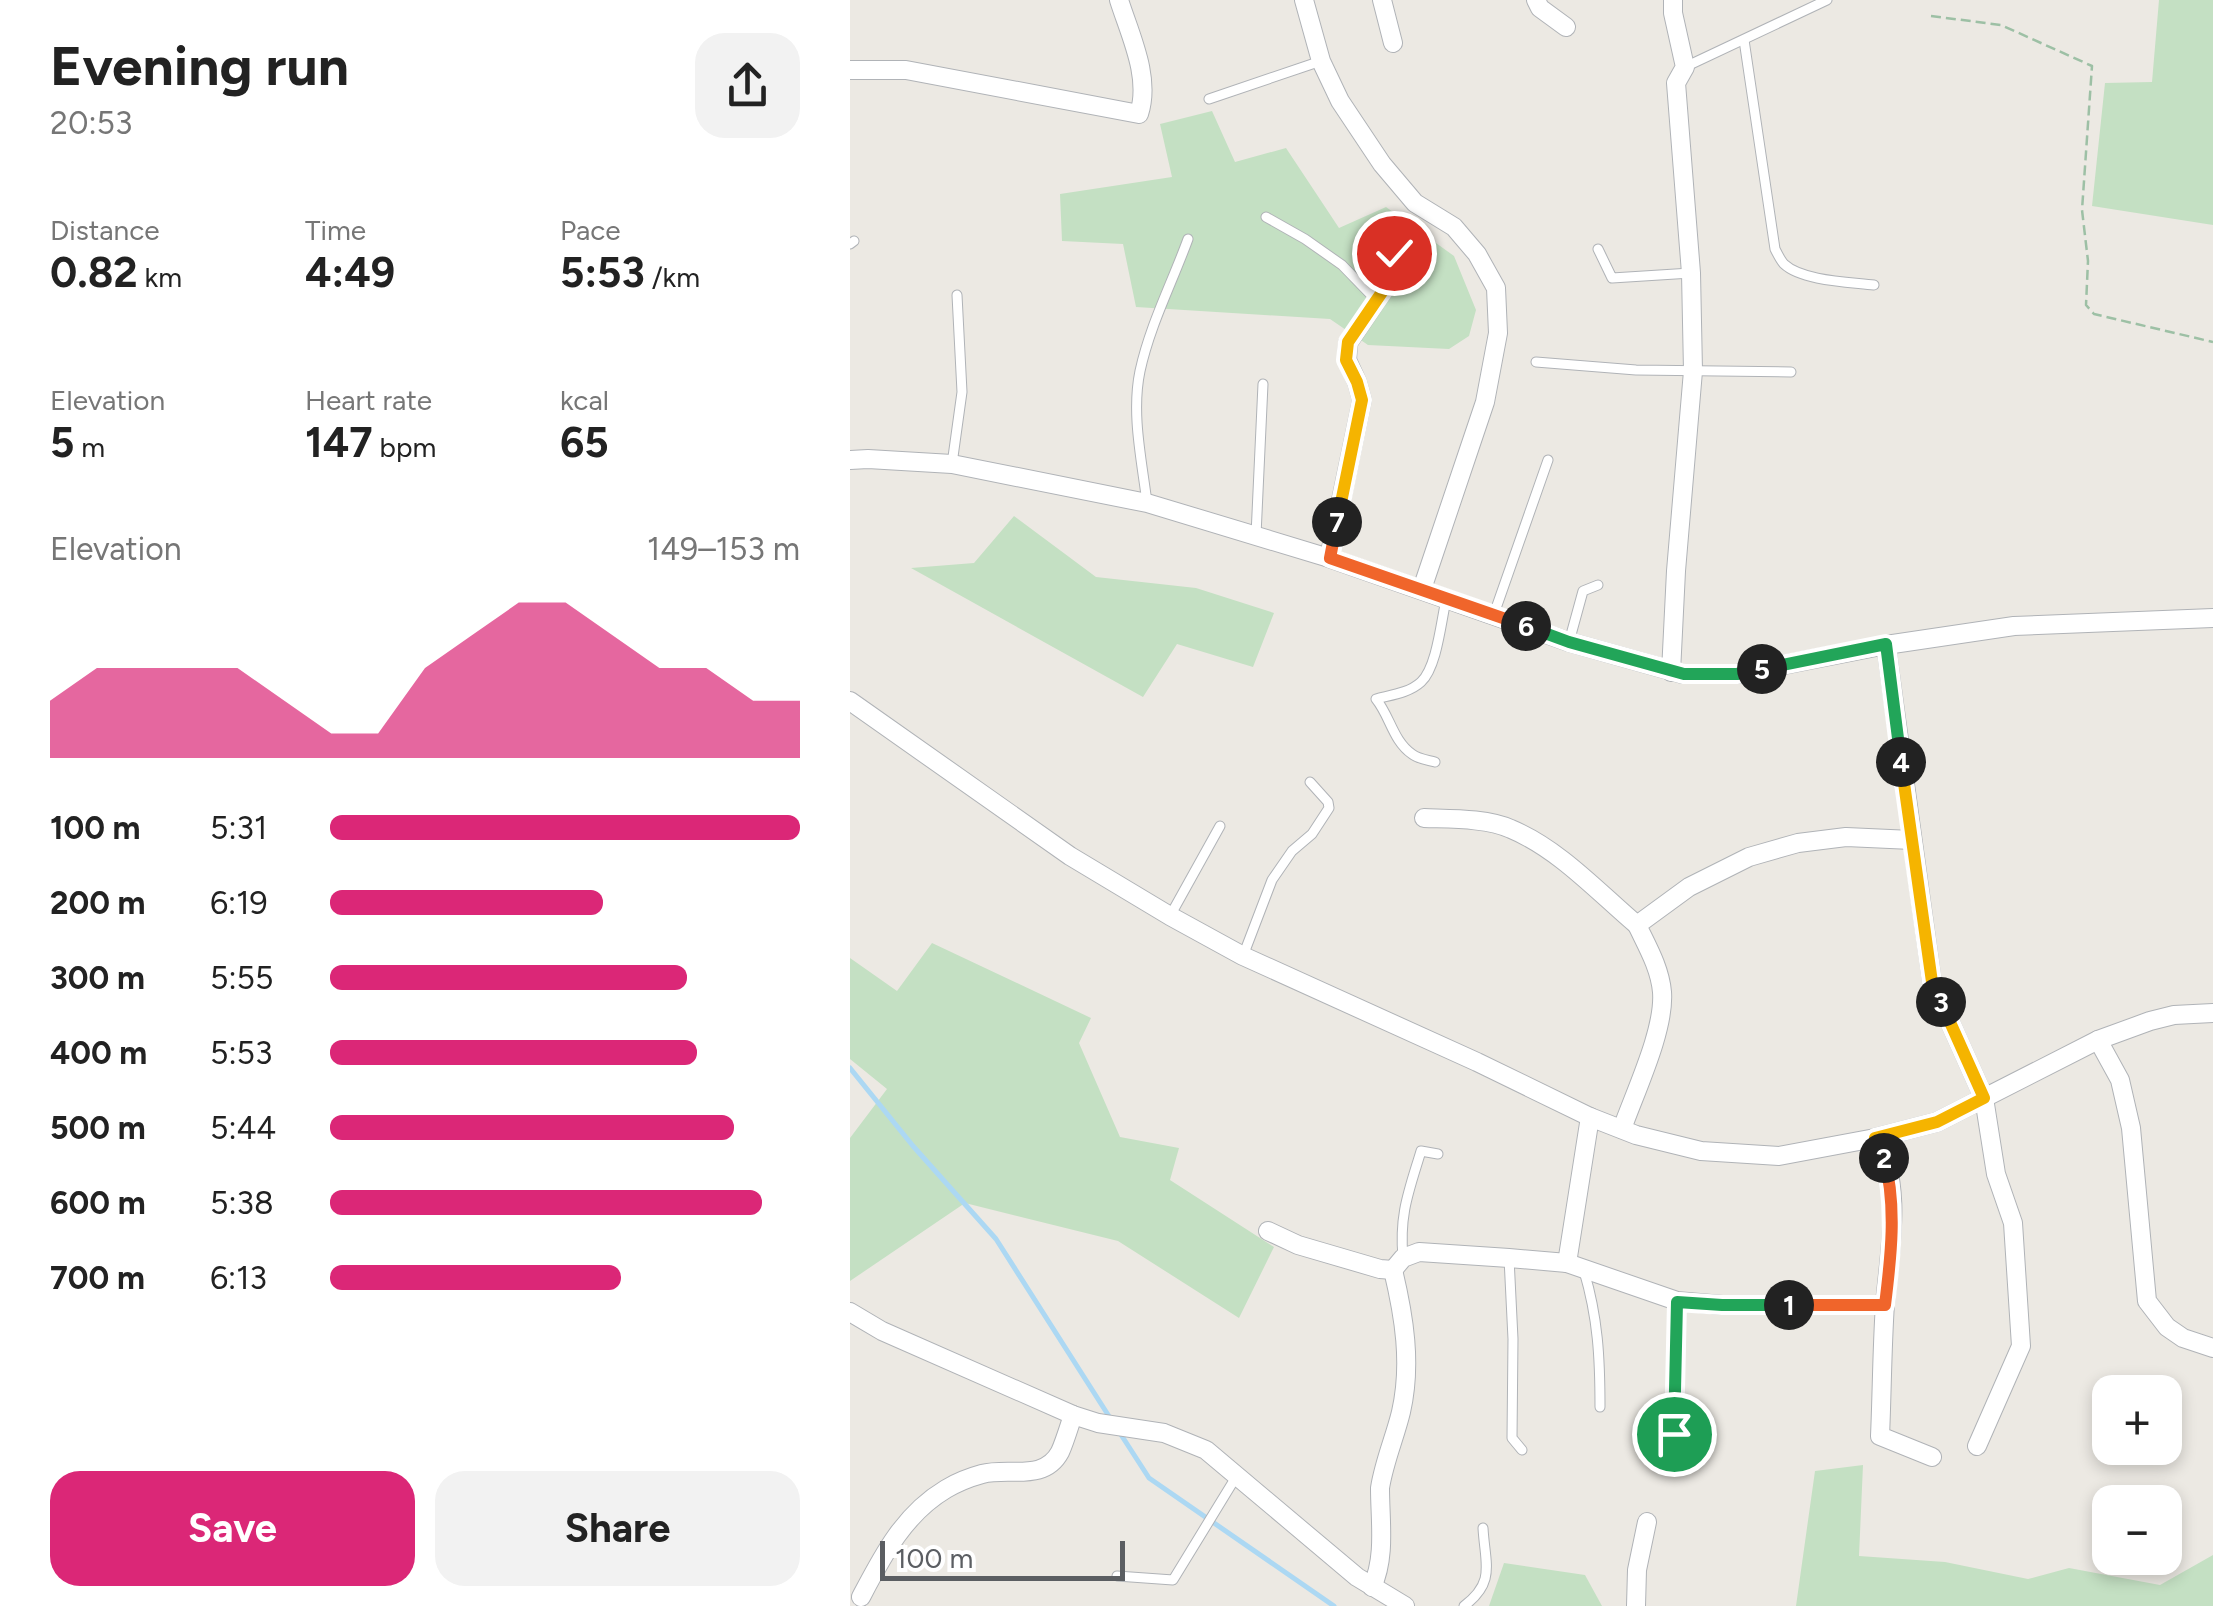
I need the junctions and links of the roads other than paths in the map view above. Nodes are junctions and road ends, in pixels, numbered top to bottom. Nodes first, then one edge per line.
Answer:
1 (1119, 0) edge
2 (1304, 0) edge
3 (1382, 0) edge
4 (1536, 0) edge
5 (1674, 0) edge
6 (1827, 0) edge
7 (1566, 27) dead end
8 (1744, 40) junction
9 (1393, 43) dead end
10 (1320, 61) junction
11 (1684, 67) junction
12 (850, 70) edge
13 (1209, 99) dead end
14 (1266, 218) dead end
15 (1379, 237) dead end
16 (1188, 240) dead end
17 (1598, 249) dead end
18 (1691, 273) junction
19 (1874, 285) dead end
20 (957, 295) dead end
21 (1376, 300) junction
22 (1536, 362) dead end
23 (1692, 370) junction
24 (1791, 372) dead end
25 (1263, 384) dead end
26 (850, 460) edge
27 (1548, 460) dead end
28 (952, 464) junction
29 (1146, 504) junction
30 (1256, 535) junction
31 (1330, 558) junction
32 (1598, 585) dead end
33 (1422, 589) junction
34 (1446, 598) junction
35 (1494, 614) junction
36 (2213, 618) edge
37 (1569, 642) junction
38 (1886, 644) junction
39 (1671, 672) junction
40 (850, 702) edge
41 (1436, 762) dead end
42 (1310, 782) dead end
43 (1424, 818) dead end
44 (1220, 826) dead end
45 (1912, 840) junction
46 (1170, 916) junction
47 (1637, 925) junction
48 (1243, 956) junction
49 (2213, 1013) edge
50 (2098, 1040) junction
51 (1984, 1098) junction
52 (1590, 1117) junction
53 (1622, 1129) junction
54 (1875, 1138) junction
55 (1438, 1154) dead end
56 (1268, 1231) dead end
57 (1509, 1258) junction
58 (1398, 1264) junction
59 (1575, 1266) junction
60 (1677, 1302) junction
61 (1885, 1305) junction
62 (850, 1312) edge
63 (2213, 1348) edge
64 (1600, 1407) dead end
65 (1073, 1415) junction
66 (1674, 1434) dead end
67 (1977, 1446) dead end
68 (1522, 1450) dead end
69 (1932, 1457) dead end
70 (1237, 1476) junction
71 (1647, 1522) dead end
72 (1482, 1528) dead end
73 (1117, 1576) dead end
74 (1372, 1588) junction
75 (862, 1598) dead end
76 (1405, 1606) edge
77 (1464, 1606) edge
78 (1636, 1606) edge

1 - 12 street
2 - 10 street
3 - 9 street
4 - 7 street
5 - 11 street
6 - 8 lane
8 - 11 lane
8 - 19 lane
10 - 13 lane
10 - 33 street
11 - 18 street
14 - 21 lane
15 - 21 street
16 - 29 lane
17 - 18 lane
18 - 23 street
20 - 28 lane
21 - 31 street
22 - 23 lane
23 - 24 lane
23 - 39 street
25 - 30 lane
26 - 28 street
27 - 35 lane
28 - 29 street
29 - 30 street
30 - 31 street
31 - 33 street
32 - 37 lane
33 - 34 street
34 - 35 street
34 - 41 lane
35 - 37 street
36 - 38 street
37 - 39 street
38 - 39 street
38 - 45 street
40 - 46 street
42 - 48 lane
43 - 47 street
44 - 46 lane
45 - 47 street
45 - 51 street
46 - 48 street
47 - 53 street
48 - 52 street
49 - 50 street
50 - 51 street
50 - 63 street
51 - 54 street
51 - 67 street
52 - 53 street
52 - 59 street
53 - 54 street
54 - 61 street
55 - 58 lane
56 - 58 street
57 - 58 street
57 - 59 street
57 - 68 lane
58 - 74 street
59 - 60 street
59 - 64 lane
60 - 61 street
60 - 66 lane
61 - 69 street
62 - 65 street
65 - 70 street
65 - 75 street
70 - 73 lane
70 - 74 street
71 - 78 street
72 - 77 lane
74 - 76 street

